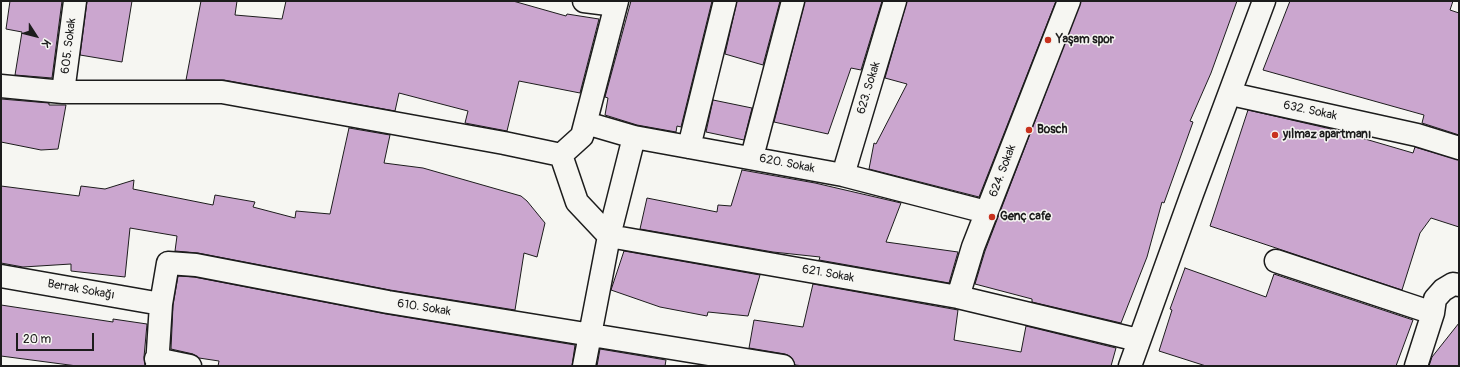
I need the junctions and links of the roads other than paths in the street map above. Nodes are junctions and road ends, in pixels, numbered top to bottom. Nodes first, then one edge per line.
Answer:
1 (75, 1) edge
2 (584, 1) edge
3 (725, 1) edge
4 (793, 1) edge
5 (895, 1) edge
6 (1069, 1) edge
7 (1264, 1) edge
8 (616, 3) edge
9 (1, 86) edge
10 (63, 92) junction
11 (1231, 94) junction
12 (586, 123) junction
13 (634, 137) junction
14 (689, 147) junction
15 (1459, 148) edge
16 (561, 155) junction
17 (752, 157) junction
18 (843, 175) junction
19 (986, 212) junction
20 (608, 236) junction
21 (1276, 261) dead end
22 (1, 276) edge
23 (1459, 284) edge
24 (958, 297) junction
25 (161, 304) junction
26 (1433, 313) junction
27 (590, 335) junction
28 (1138, 340) junction
29 (156, 363) edge
30 (1133, 365) edge
31 (190, 366) edge
32 (584, 366) edge
33 (783, 366) edge
34 (1416, 366) edge

1 - 10 street, 605. Sokak
2 - 8 street
3 - 14 street
4 - 17 street
5 - 18 street, 623. Sokak
6 - 19 street, 624. Sokak
7 - 11 street
8 - 12 street
9 - 10 street
10 - 16 street
11 - 15 street, 632. Sokak
11 - 28 street
12 - 13 street, 620. Sokak
12 - 16 street
13 - 14 street, 620. Sokak
13 - 20 street
14 - 17 street, 620. Sokak
16 - 20 street
17 - 18 street, 620. Sokak
18 - 19 street, 620. Sokak
19 - 24 street, 624. Sokak
20 - 24 street, 621. Sokak
20 - 27 street
21 - 26 street
22 - 25 street, Berrak Sokağı
23 - 26 street
24 - 28 street, 621. Sokak
25 - 27 street, 610. Sokak
25 - 29 street, 610. Sokak
26 - 34 street
27 - 32 street
27 - 33 street, 610. Sokak
28 - 30 street
29 - 31 street

